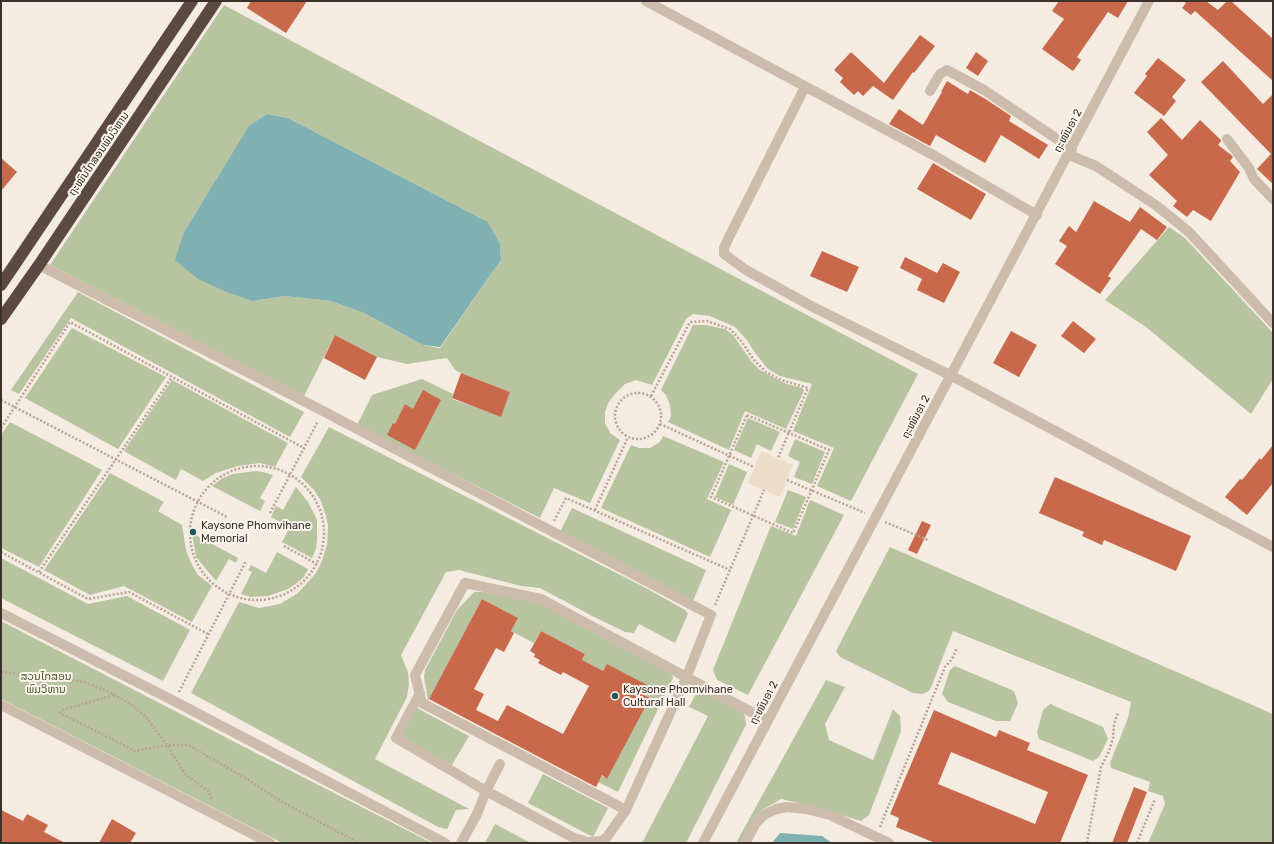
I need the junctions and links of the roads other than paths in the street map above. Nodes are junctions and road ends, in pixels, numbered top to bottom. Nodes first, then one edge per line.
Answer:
1 (192, 1) edge
2 (216, 1) edge
3 (646, 1) edge
4 (1149, 1) edge
5 (805, 87) junction
6 (930, 91) dead end
7 (1227, 139) dead end
8 (1070, 152) junction
9 (1273, 199) edge
10 (1037, 214) junction
11 (39, 266) junction
12 (1, 285) edge
13 (1, 319) edge
14 (1273, 323) edge
15 (952, 376) junction
16 (1273, 547) edge
17 (1, 613) edge
18 (687, 676) junction
19 (420, 692) junction
20 (1, 705) edge
21 (768, 721) junction
22 (500, 764) dead end
23 (486, 791) junction
24 (626, 810) junction
25 (270, 843) edge
26 (445, 843) edge
27 (461, 843) edge
28 (703, 843) edge
29 (745, 843) edge
30 (888, 843) edge

1 - 12 highway, ຖະໜົນໄກສອນພົມວິຫານ
2 - 11 highway, ຖະໜົນໄກສອນພົມວິຫານ
3 - 5 street
4 - 8 street, ຖະໜົນອາ 2
5 - 10 street
5 - 15 street
6 - 8 street
7 - 9 street
8 - 10 street, ຖະໜົນອາ 2
8 - 14 street
10 - 15 street, ຖະໜົນອາ 2
11 - 13 highway, ຖະໜົນໄກສອນພົມວິຫານ
11 - 18 street
15 - 16 street
15 - 21 street, ຖະໜົນອາ 2
17 - 26 street
18 - 19 street
18 - 21 street
18 - 24 street
19 - 23 street
19 - 24 street
20 - 25 street
21 - 28 street, ຖະໜົນອາ 2
22 - 23 street
23 - 24 street
23 - 27 street
29 - 30 street

